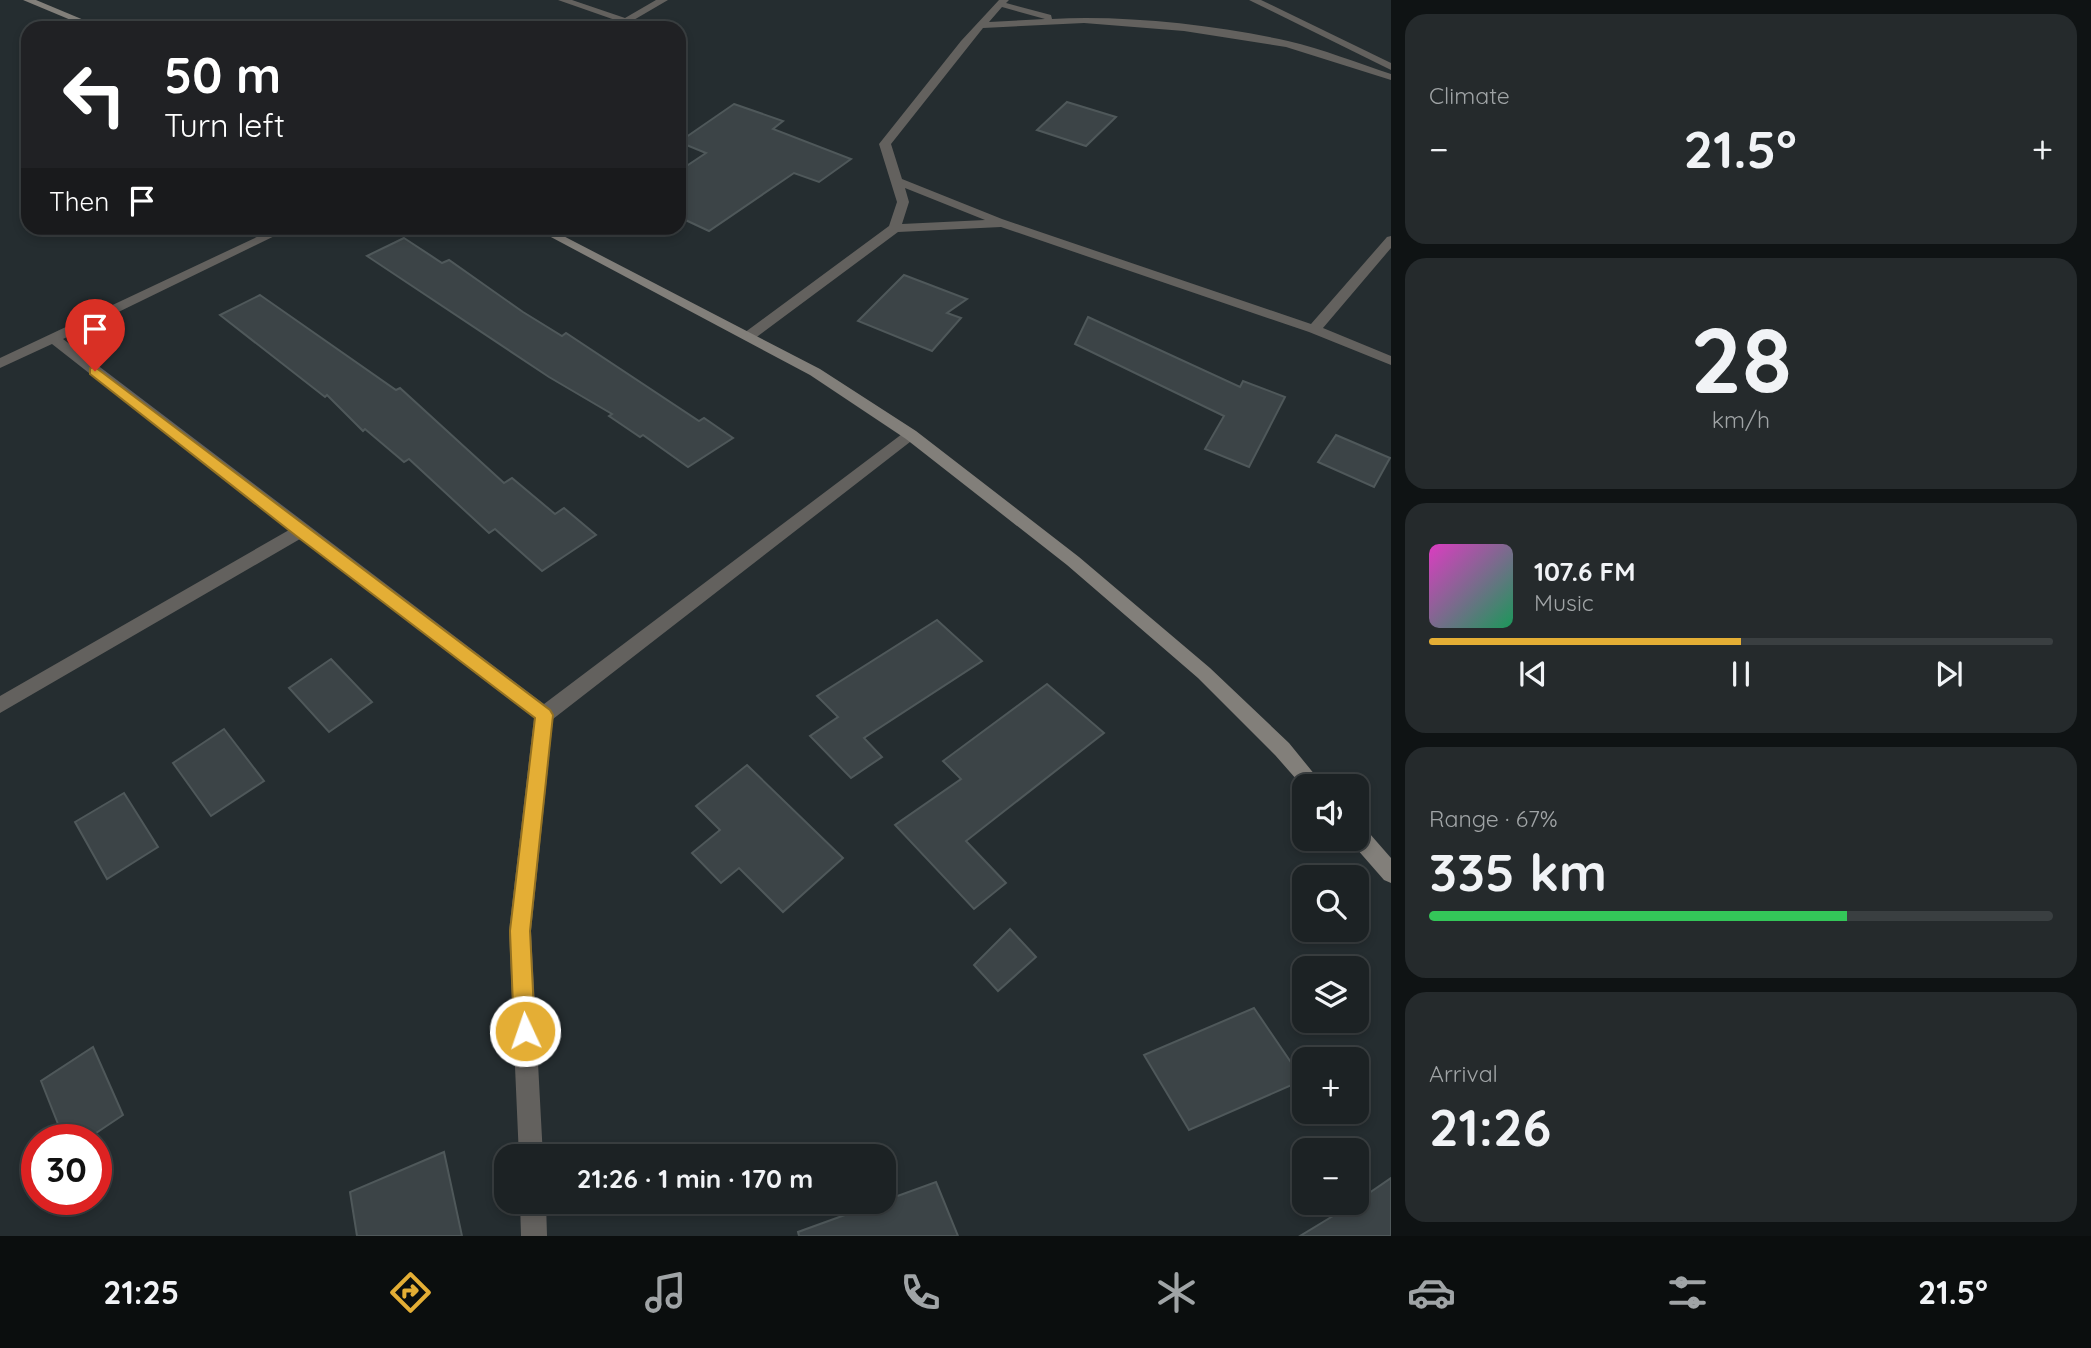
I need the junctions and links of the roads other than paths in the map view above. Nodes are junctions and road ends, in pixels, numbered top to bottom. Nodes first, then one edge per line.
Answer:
1 (28, 0) edge
2 (563, 0) edge
3 (663, 0) edge
4 (1254, 0) edge
5 (1002, 2) edge
6 (80, 21) edge
7 (626, 21) joint
8 (1061, 21) junction
9 (981, 25) junction
10 (1391, 68) edge
11 (1391, 77) edge
12 (897, 181) junction
13 (1002, 223) junction
14 (895, 228) junction
15 (270, 235) edge
16 (553, 235) edge
17 (1391, 240) edge
18 (1314, 329) junction
19 (748, 336) junction
20 (54, 339) junction
21 (1391, 361) edge
22 (0, 365) edge
23 (911, 435) junction
24 (300, 531) junction
25 (0, 705) edge
26 (544, 715) junction
27 (1303, 774) edge
28 (1369, 848) edge
29 (1391, 873) edge
30 (530, 1144) edge
31 (533, 1214) edge
32 (534, 1236) edge

1 - 6 street
2 - 7 street
3 - 7 street
4 - 10 street
5 - 8 street
5 - 9 street
8 - 9 street
8 - 11 street
9 - 12 street
12 - 13 street
12 - 14 street
13 - 14 street
13 - 18 street
14 - 19 street
15 - 20 street
16 - 19 street
17 - 18 street
18 - 21 street
19 - 23 street
20 - 22 street
20 - 24 street
23 - 26 street
23 - 27 street
24 - 25 street
24 - 26 street
26 - 30 street
28 - 29 street
31 - 32 street

